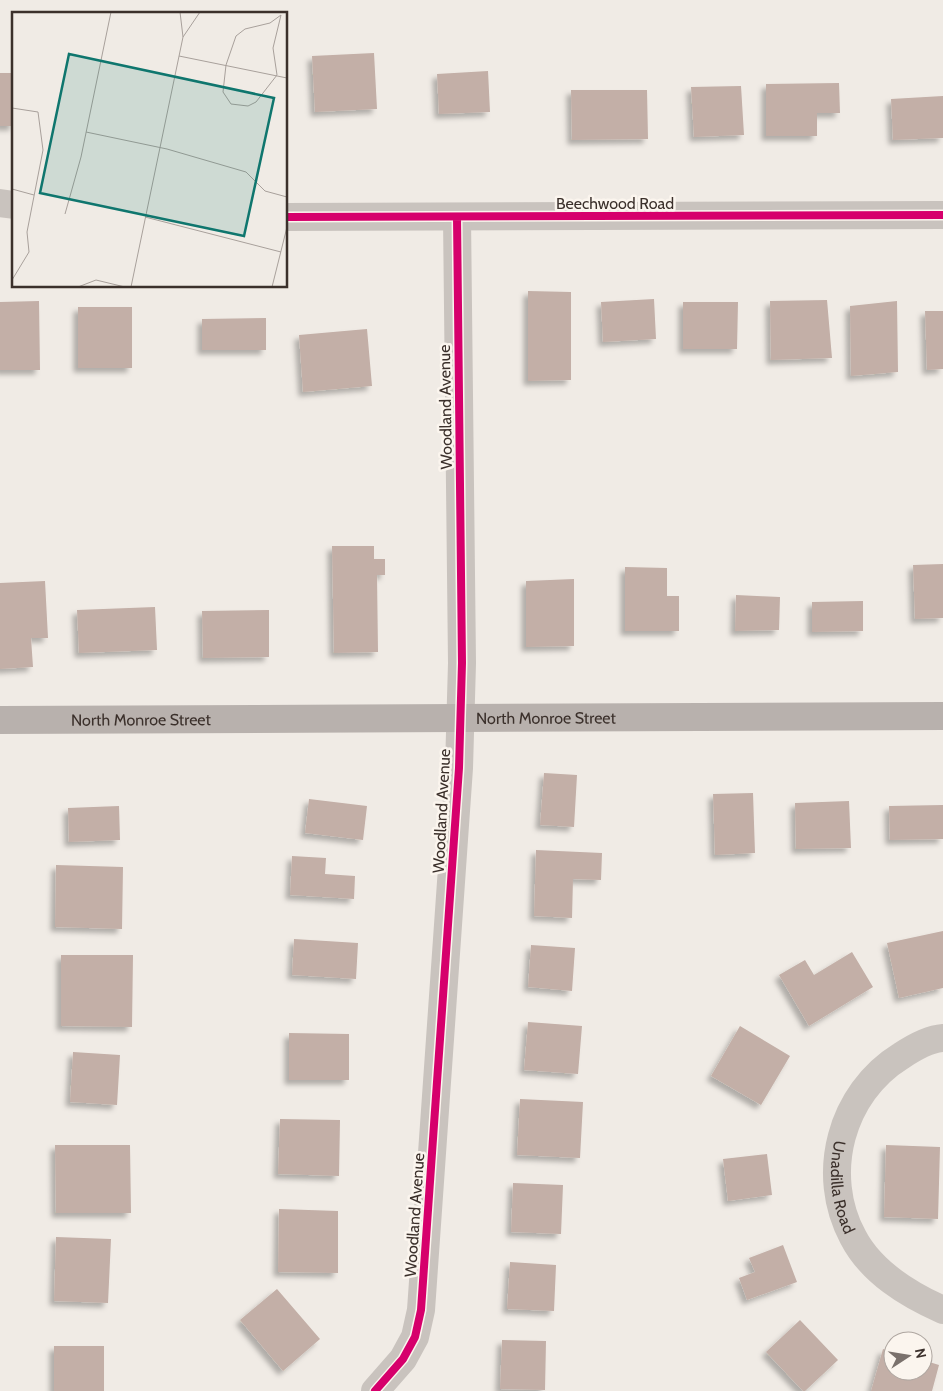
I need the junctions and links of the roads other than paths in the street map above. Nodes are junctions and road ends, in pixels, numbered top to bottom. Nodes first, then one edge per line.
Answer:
1 (943, 215) edge
2 (288, 217) edge
3 (457, 217) junction
4 (943, 716) edge
5 (460, 718) junction
6 (0, 720) edge
7 (943, 1038) edge
8 (943, 1310) edge
9 (376, 1391) edge

1 - 3 street, Beechwood Road
2 - 3 street, Beechwood Road
3 - 5 street, Woodland Avenue
4 - 5 main road, North Monroe Street
5 - 6 main road, North Monroe Street
5 - 9 street, Woodland Avenue
7 - 8 street, Unadilla Road

